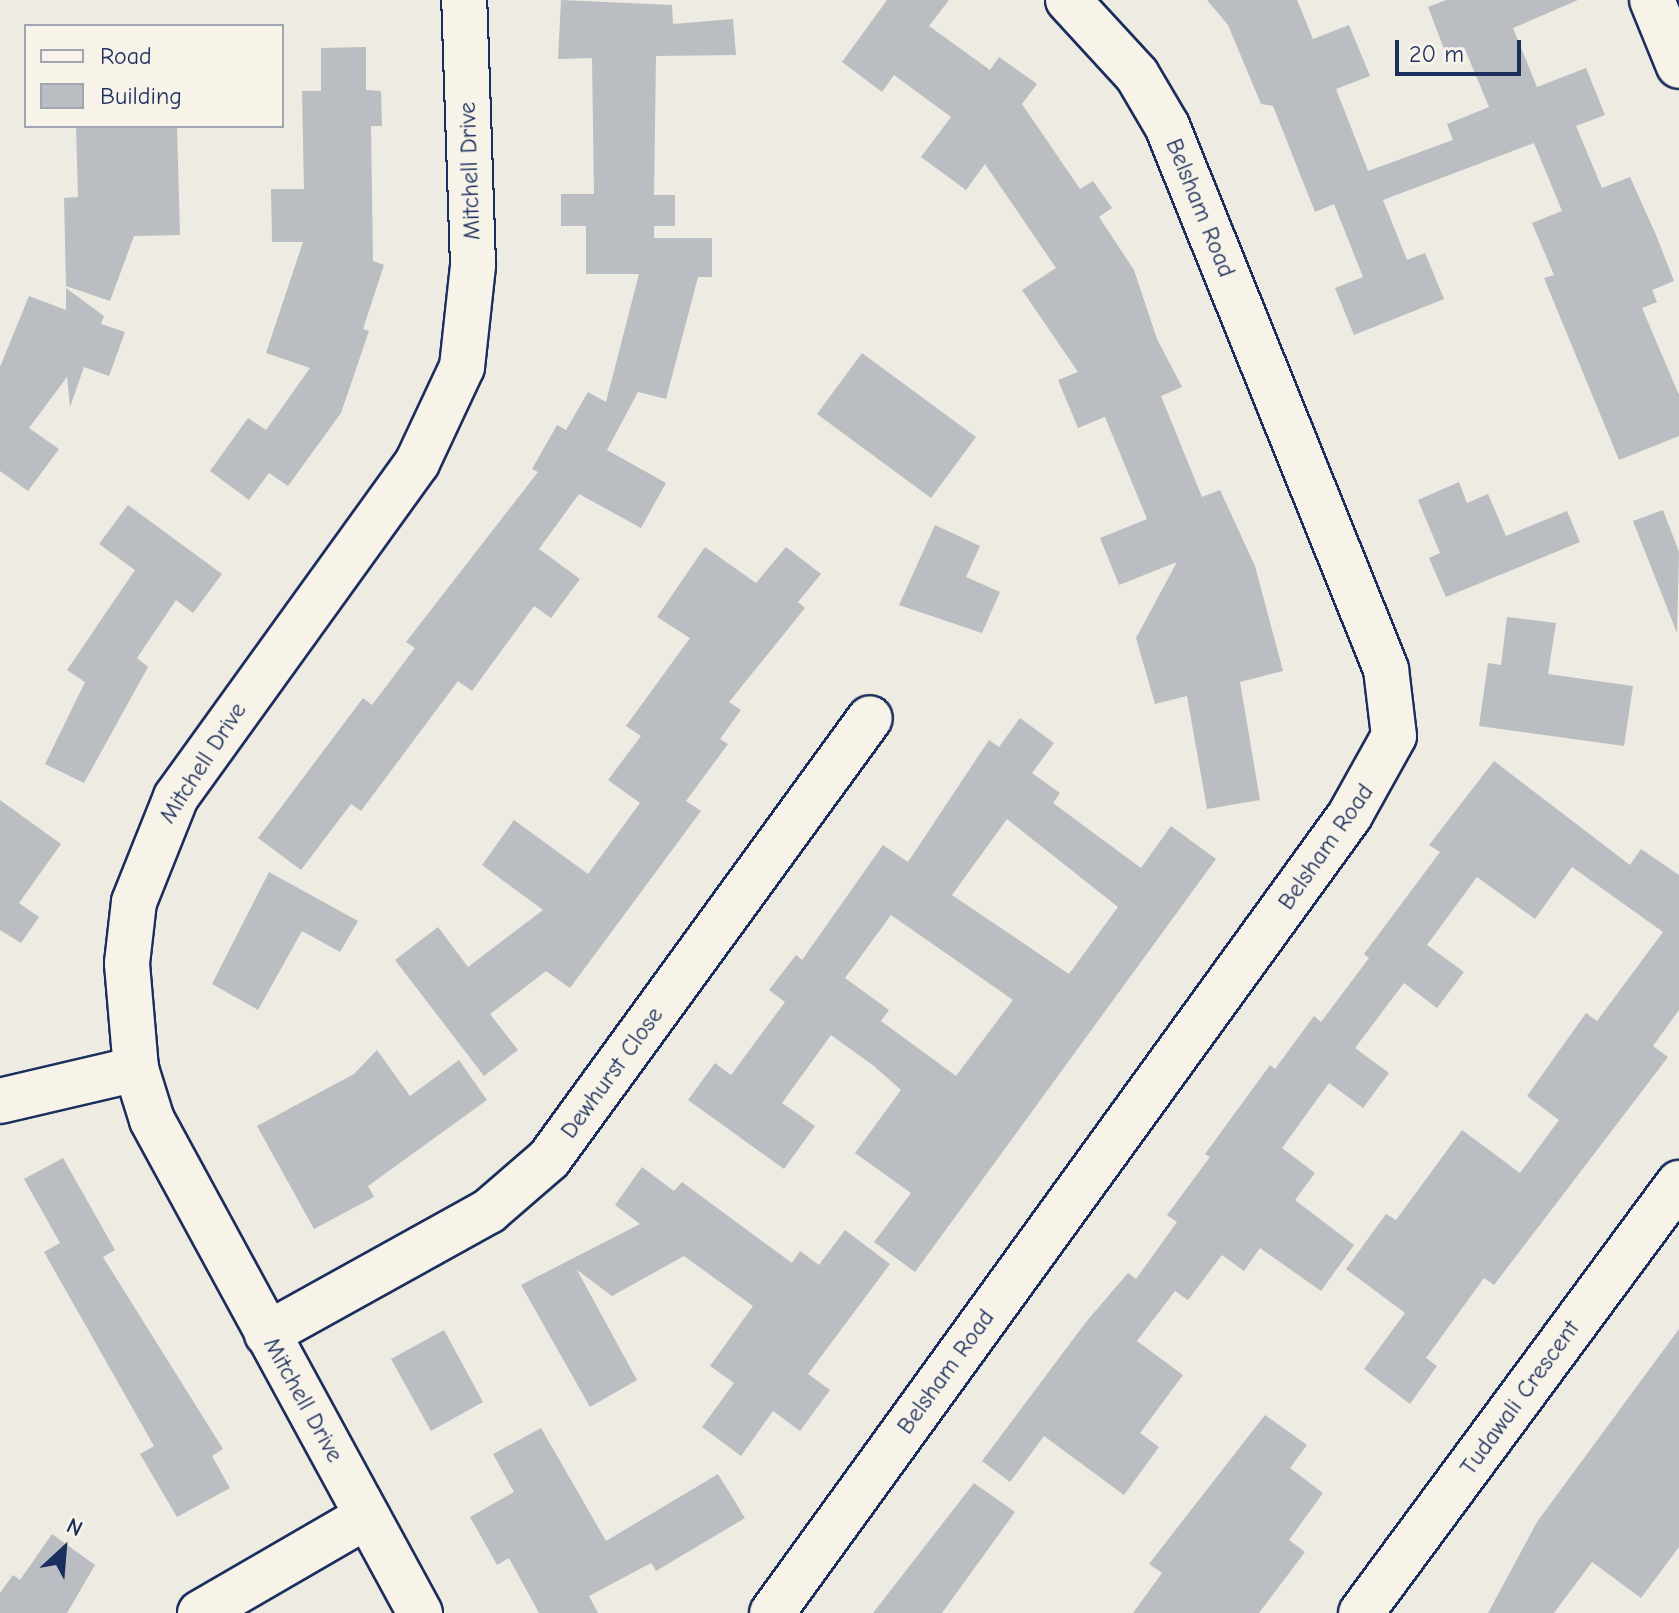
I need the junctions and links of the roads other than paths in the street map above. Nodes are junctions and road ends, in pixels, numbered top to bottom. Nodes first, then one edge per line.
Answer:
1 (464, 0) edge
2 (1068, 0) edge
3 (1652, 0) edge
4 (1679, 66) edge
5 (870, 718) dead end
6 (136, 1069) junction
7 (0, 1101) edge
8 (1679, 1183) edge
9 (267, 1334) junction
10 (367, 1516) junction
11 (200, 1613) edge
12 (420, 1613) edge
13 (772, 1613) edge
14 (1361, 1613) edge

1 - 6 street, Mitchell Drive
2 - 13 street, Belsham Road
3 - 4 street
5 - 9 street, Dewhurst Close
6 - 7 street
6 - 9 street, Mitchell Drive
8 - 14 street, Tudawali Crescent
9 - 10 street, Mitchell Drive
10 - 11 street
10 - 12 street, Mitchell Drive

